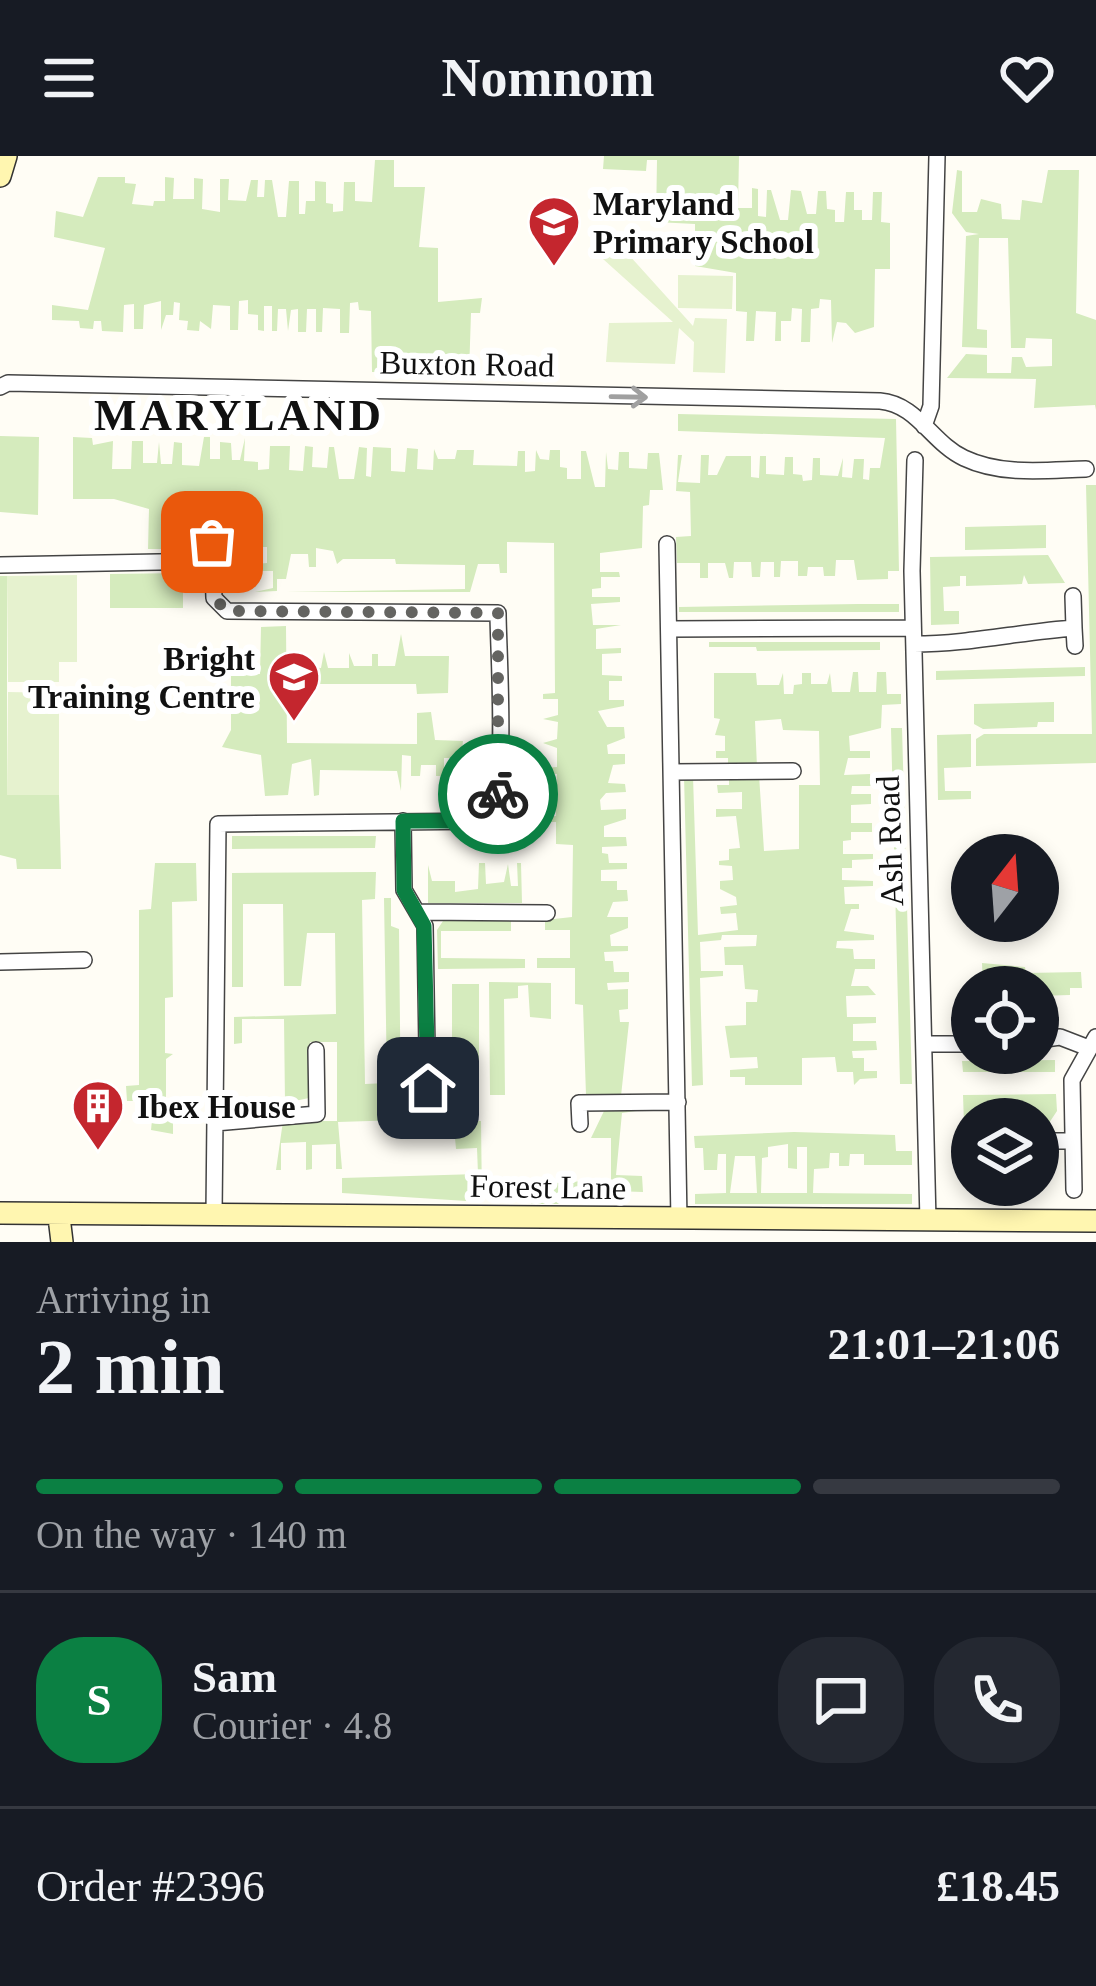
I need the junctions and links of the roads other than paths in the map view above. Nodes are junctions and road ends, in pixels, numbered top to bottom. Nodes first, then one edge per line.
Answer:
1 (6, 156) edge
2 (937, 156) edge
3 (0, 176) edge
4 (0, 387) edge
5 (924, 426) junction
6 (915, 460) dead end
7 (1086, 469) dead end
8 (212, 542) dead end
9 (667, 544) dead end
10 (211, 561) junction
11 (0, 565) edge
12 (1073, 596) dead end
13 (1074, 628) junction
14 (670, 629) junction
15 (914, 636) junction
16 (1076, 646) dead end
17 (793, 771) dead end
18 (673, 772) junction
19 (403, 821) junction
20 (420, 912) junction
21 (547, 913) dead end
22 (84, 960) dead end
23 (0, 962) edge
24 (1059, 1037) edge
25 (1091, 1042) edge
26 (925, 1044) junction
27 (951, 1045) edge
28 (316, 1050) dead end
29 (678, 1102) junction
30 (428, 1113) dead end
31 (215, 1123) junction
32 (580, 1124) dead end
33 (1059, 1141) edge
34 (1072, 1141) junction
35 (1074, 1190) dead end
36 (0, 1213) edge
37 (214, 1214) junction
38 (679, 1220) junction
39 (928, 1221) junction
40 (1096, 1221) edge
41 (60, 1230) edge

1 - 3 street
2 - 5 street
4 -> 5 street, Buxton Road
5 - 7 street, Buxton Road
6 - 15 street, Ash Road
8 - 10 street
9 - 14 street
10 - 11 street
10 - 19 street
12 - 13 street
13 - 15 street
13 - 16 street
14 - 15 street
14 - 18 street
15 - 26 street, Ash Road
17 - 18 street
18 - 29 street
19 - 20 street
19 - 31 street
20 - 21 street
20 - 30 street
22 - 23 street
24 - 25 street
25 - 34 street
26 - 27 street
26 - 39 street, Ash Road
28 - 31 street
29 - 32 street
29 - 38 street
31 - 37 street
33 - 34 street
34 - 35 street
36 - 41 street, Forest Lane
37 - 38 street, Forest Lane
37 - 41 street, Forest Lane
38 - 39 street, Forest Lane
39 - 40 street, Forest Lane

